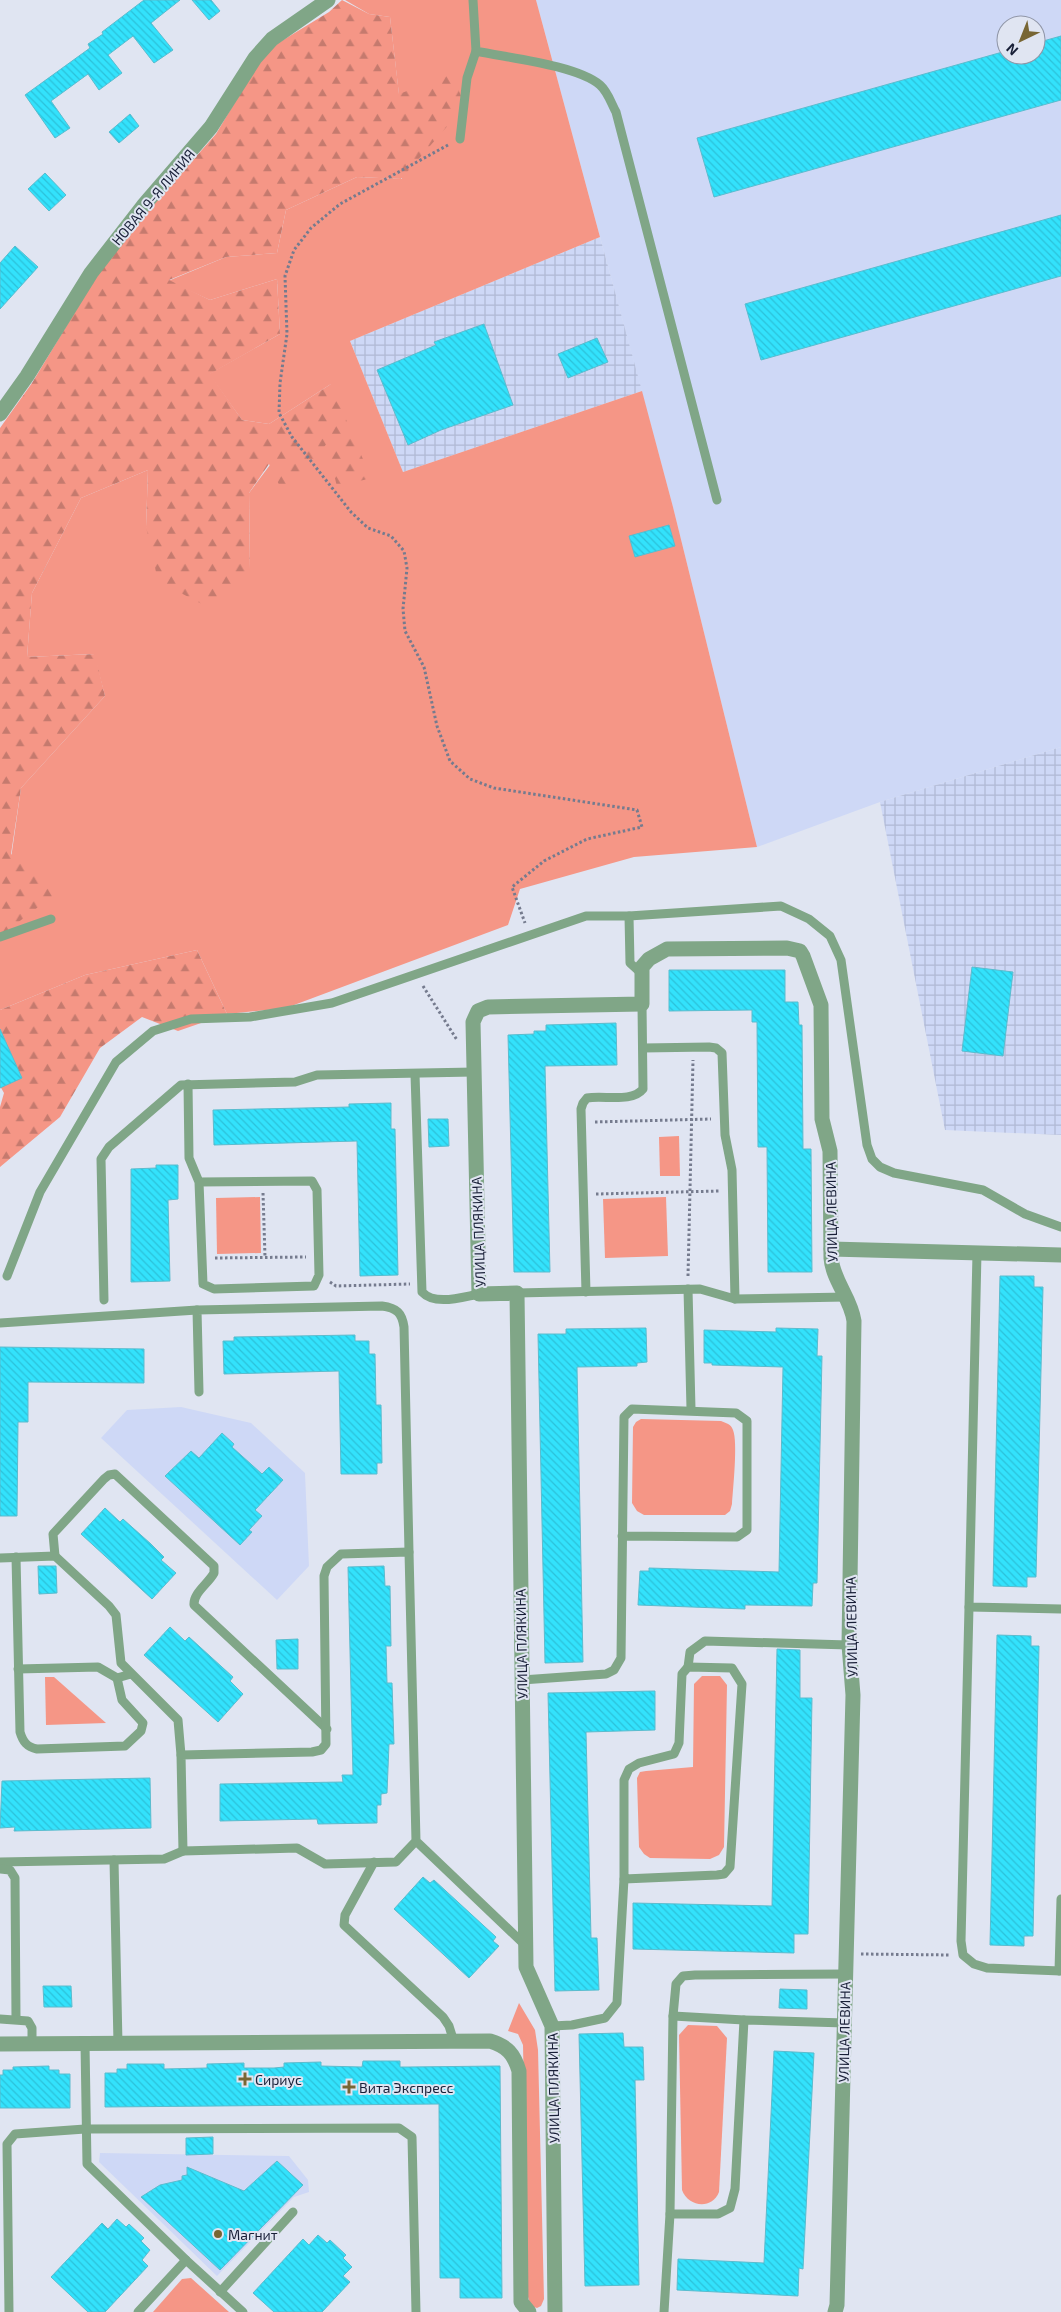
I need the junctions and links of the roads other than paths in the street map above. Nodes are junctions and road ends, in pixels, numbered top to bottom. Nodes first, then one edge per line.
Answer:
1 (328, 0) edge
2 (473, 0) edge
3 (476, 51) junction
4 (460, 138) road end
5 (0, 414) edge
6 (717, 500) dead end
7 (629, 916) junction
8 (51, 919) dead end
9 (0, 937) edge
10 (641, 972) junction
11 (642, 1004) junction
12 (643, 1048) junction
13 (474, 1072) junction
14 (415, 1074) junction
15 (188, 1084) junction
16 (198, 1182) junction
17 (1061, 1227) edge
18 (831, 1249) junction
19 (977, 1253) junction
20 (1061, 1255) edge
21 (7, 1276) dead end
22 (688, 1289) junction
23 (586, 1292) junction
24 (517, 1293) junction
25 (479, 1294) junction
26 (847, 1297) junction
27 (104, 1300) dead end
28 (735, 1300) junction
29 (198, 1310) junction
30 (0, 1323) edge
31 (199, 1392) dead end
32 (691, 1409) junction
33 (622, 1536) junction
34 (409, 1552) junction
35 (55, 1556) junction
36 (16, 1557) junction
37 (0, 1558) edge
38 (969, 1607) junction
39 (1061, 1609) edge
40 (849, 1645) junction
41 (688, 1667) junction
42 (18, 1669) junction
43 (131, 1674) junction
44 (118, 1678) junction
45 (522, 1680) junction
46 (327, 1729) junction
47 (181, 1755) junction
48 (416, 1840) junction
49 (183, 1851) junction
50 (114, 1860) junction
51 (0, 1862) edge
52 (374, 1862) junction
53 (0, 1868) edge
54 (624, 1879) junction
55 (1061, 1899) edge
56 (525, 1945) junction
57 (1060, 1971) edge
58 (846, 1974) junction
59 (674, 2016) junction
60 (0, 2019) edge
61 (16, 2019) junction
62 (744, 2020) junction
63 (845, 2023) junction
64 (552, 2026) junction
65 (454, 2042) junction
66 (0, 2044) edge
67 (32, 2044) junction
68 (85, 2044) junction
69 (118, 2044) junction
70 (85, 2129) junction
71 (293, 2212) dead end
72 (670, 2214) junction
73 (186, 2260) junction
74 (220, 2292) junction
75 (9, 2312) edge
76 (138, 2312) edge
77 (243, 2312) edge
78 (416, 2312) edge
79 (529, 2312) edge
80 (555, 2312) edge
81 (664, 2312) edge
82 (835, 2312) edge

1 - 5 street, НОВАЯ 9-Я ЛИНИЯ
2 - 3 lane
3 - 4 lane
3 - 6 lane
7 - 10 lane
7 - 17 lane
7 - 21 lane
8 - 9 lane
10 - 11 street
10 - 18 street, УЛИЦА ЛЕВИНА
11 - 12 lane
11 - 13 street, УЛИЦА ПЛЯКИНА
12 - 23 lane
12 - 28 lane
13 - 14 lane
13 - 25 street, УЛИЦА ПЛЯКИНА
14 - 15 lane
14 - 25 lane
15 - 16 lane
15 - 27 lane
16 - 16 lane
18 - 19 street
18 - 26 street, УЛИЦА ЛЕВИНА
19 - 20 street
19 - 38 lane
22 - 23 lane
22 - 28 lane
22 - 32 lane
23 - 24 lane
24 - 25 street, УЛИЦА ПЛЯКИНА
24 - 45 street, УЛИЦА ПЛЯКИНА
26 - 28 lane
26 - 40 street, УЛИЦА ЛЕВИНА
29 - 30 lane
29 - 31 lane
29 - 34 lane
32 - 33 lane
32 - 33 lane
33 - 45 lane
34 - 46 lane
34 - 48 lane
35 - 36 lane
35 - 43 lane
35 - 46 lane
36 - 37 lane
36 - 42 lane
38 - 39 lane
38 - 57 lane
40 - 41 lane
40 - 58 street, УЛИЦА ЛЕВИНА
41 - 54 lane
41 - 54 lane
42 - 44 lane
42 - 44 lane
43 - 44 lane
43 - 47 lane
45 - 56 street, УЛИЦА ПЛЯКИНА
46 - 47 lane
47 - 49 lane
48 - 52 lane
48 - 56 lane
49 - 50 lane
49 - 52 lane
50 - 51 lane
50 - 69 lane
52 - 65 lane
53 - 61 lane
54 - 64 lane
55 - 57 lane
56 - 64 street, УЛИЦА ПЛЯКИНА
58 - 59 lane
58 - 63 street, УЛИЦА ЛЕВИНА
59 - 62 lane
59 - 72 lane
60 - 61 lane
61 - 67 lane
62 - 63 lane
62 - 72 lane
63 - 82 street, УЛИЦА ЛЕВИНА
64 - 80 street, УЛИЦА ПЛЯКИНА
65 - 69 street
65 - 79 street
66 - 67 street
67 - 68 street
68 - 69 street
68 - 70 lane
70 - 73 lane
70 - 75 lane
70 - 78 lane
71 - 74 lane
72 - 81 lane
73 - 74 lane
73 - 76 lane
74 - 77 lane

